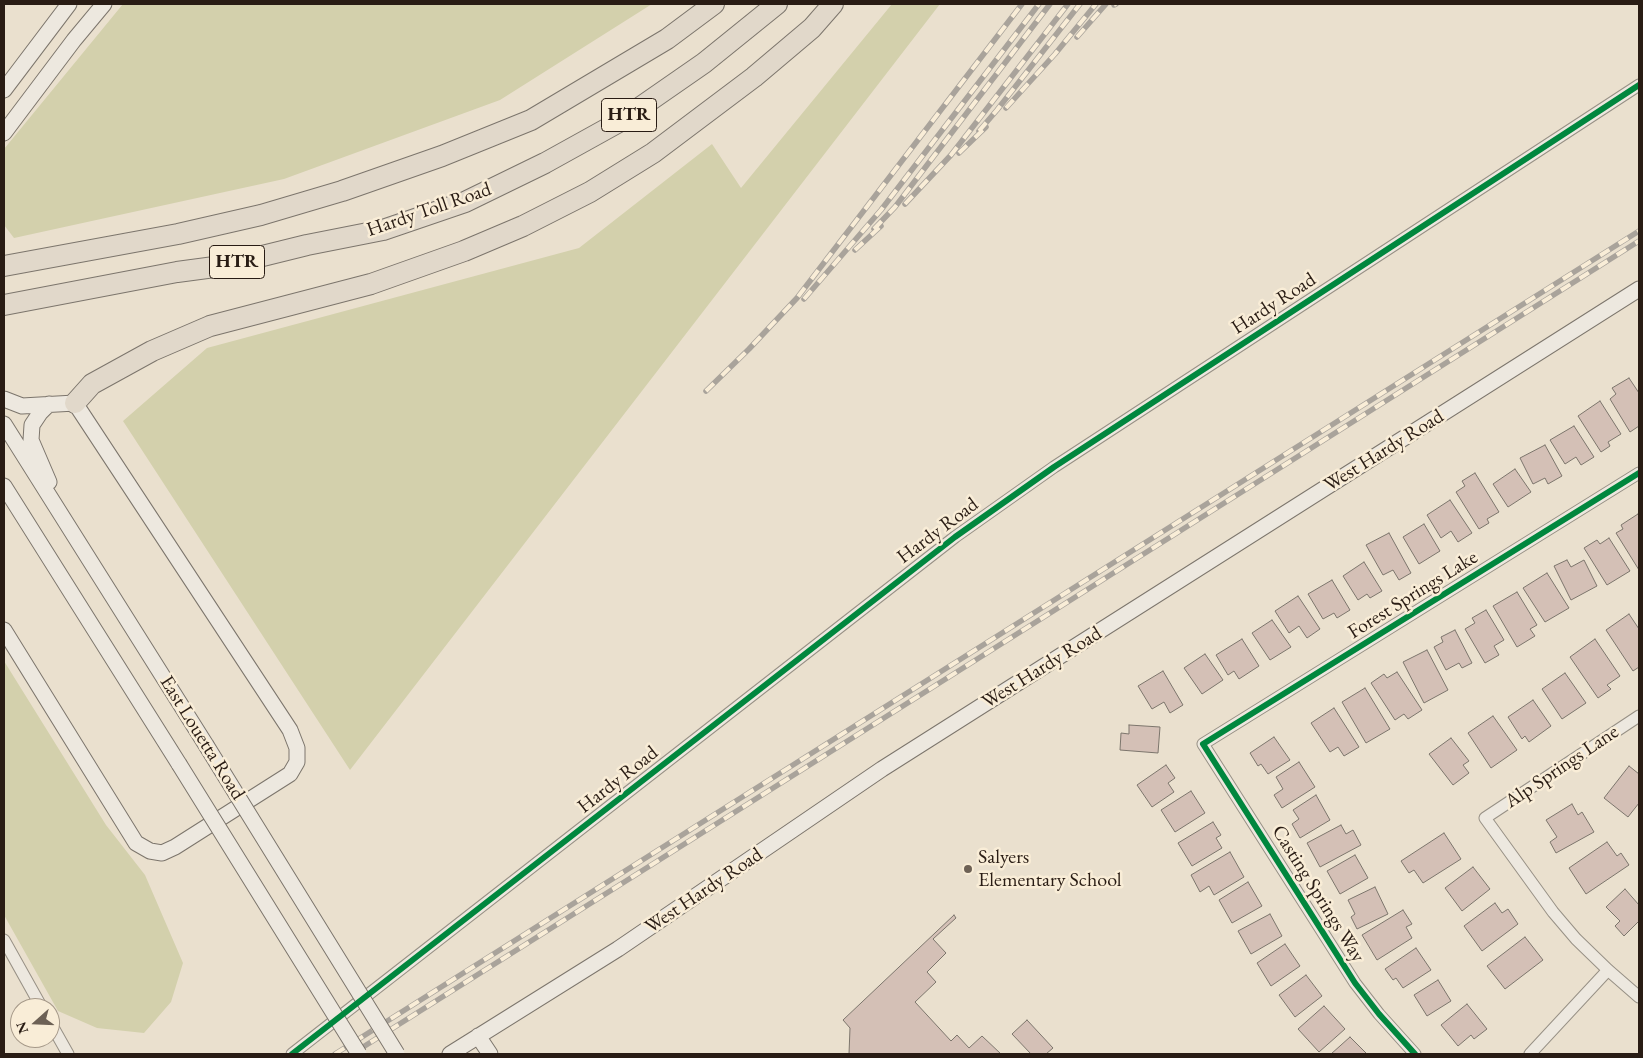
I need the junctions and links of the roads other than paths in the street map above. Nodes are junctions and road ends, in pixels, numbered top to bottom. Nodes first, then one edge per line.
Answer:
1 (69, 4) edge
2 (104, 4) edge
3 (714, 4) edge
4 (777, 4) edge
5 (833, 4) edge
6 (48, 29) junction
7 (69, 48) junction
8 (1639, 85) edge
9 (4, 90) edge
10 (4, 133) edge
11 (4, 266) edge
12 (1639, 289) edge
13 (4, 304) edge
14 (4, 400) edge
15 (76, 402) junction
16 (49, 404) junction
17 (4, 424) edge
18 (1639, 473) edge
19 (4, 486) edge
20 (4, 501) edge
21 (66, 523) junction
22 (38, 540) junction
23 (4, 630) edge
24 (1639, 716) edge
25 (1203, 744) joint
26 (4, 940) edge
27 (1608, 970) junction
28 (1639, 997) edge
29 (36, 998) edge
30 (478, 1036) junction
31 (60, 1040) edge
32 (68, 1054) edge
33 (292, 1054) edge
34 (359, 1054) edge
35 (397, 1054) edge
36 (450, 1054) edge
37 (490, 1054) edge
38 (1415, 1054) edge
39 (1530, 1054) edge

1 - 6 main road
2 - 7 main road
3 - 11 highway, HTR
4 - 13 highway, Hardy Toll Road / HTR
5 - 15 highway
6 - 7 main road
6 - 9 main road
7 - 10 main road
8 - 33 street, Hardy Road
12 - 30 main road, West Hardy Road
14 - 16 main road
15 - 16 main road
15 - 23 main road
16 - 21 main road
17 - 21 main road, East Louetta Road
18 - 25 street, Forest Springs Lake
19 - 22 main road, East Louetta Road
20 - 22 main road
21 - 35 main road, East Louetta Road, bridge
22 - 34 main road, East Louetta Road, bridge
24 - 27 street, Alp Springs Lane
25 - 38 street, Casting Springs Way
26 - 29 street
27 - 28 street
27 - 39 street
30 - 36 main road, West Hardy Road
30 - 37 main road
31 - 32 street

